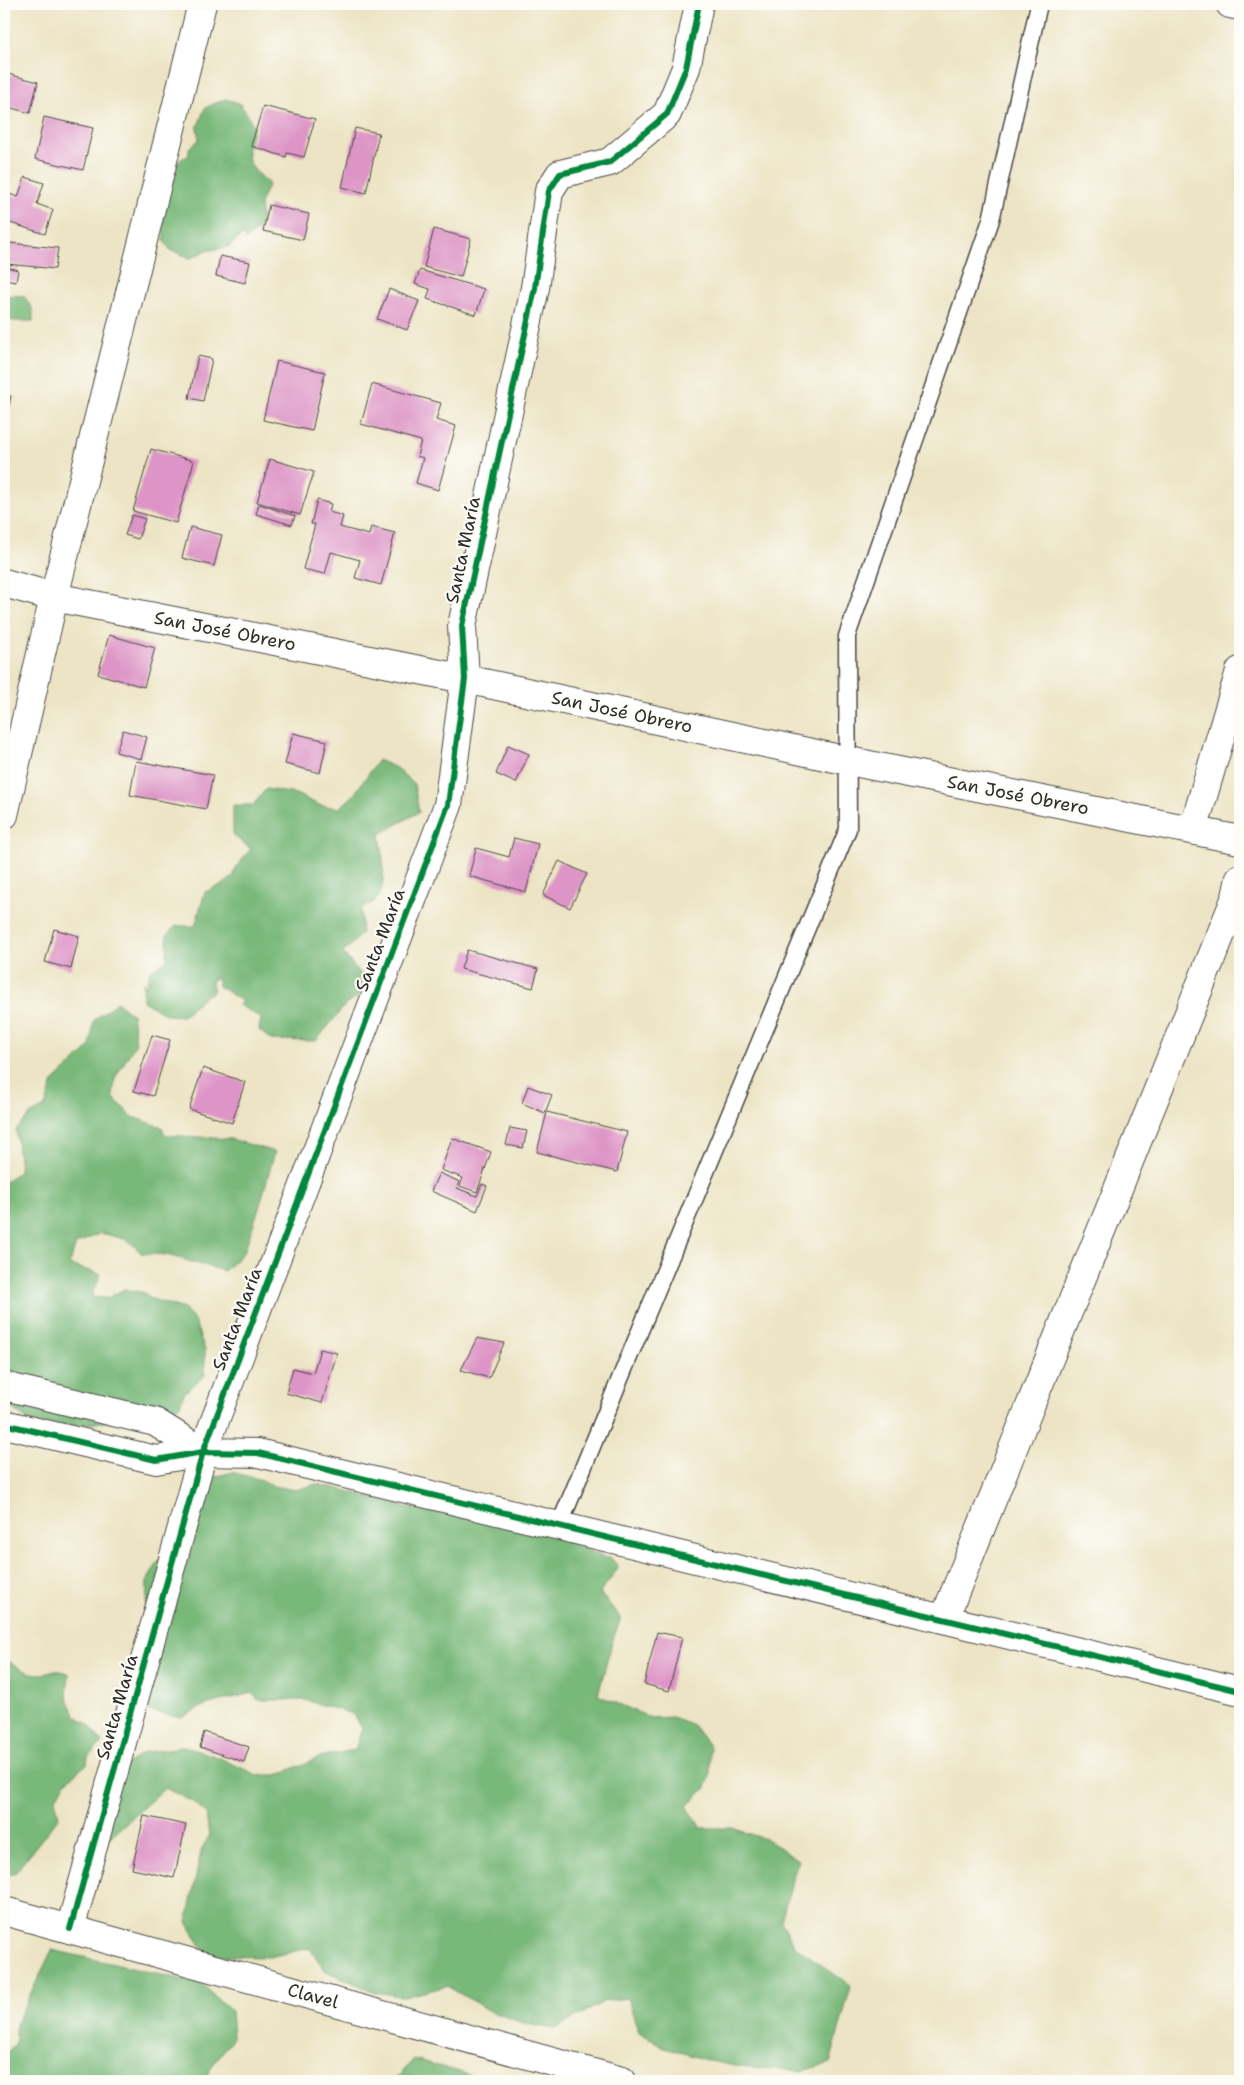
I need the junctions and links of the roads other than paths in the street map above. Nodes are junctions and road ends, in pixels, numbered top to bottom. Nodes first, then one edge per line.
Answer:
1 (202, 4) edge
2 (699, 4) edge
3 (1039, 4) edge
4 (1230, 4) edge
5 (1240, 6) edge
6 (4, 583) edge
7 (54, 597) junction
8 (1240, 670) edge
9 (465, 679) junction
10 (848, 761) junction
11 (4, 815) edge
12 (1193, 830) junction
13 (1240, 840) edge
14 (1240, 878) edge
15 (4, 1386) edge
16 (4, 1424) edge
17 (203, 1452) junction
18 (559, 1526) junction
19 (944, 1619) junction
20 (1240, 1691) edge
21 (4, 1911) edge
22 (70, 1929) junction
23 (622, 2081) edge

1 - 7 street
2 - 9 street, Santa María
3 - 10 lane
4 - 5 street
6 - 7 street, San José Obrero
7 - 9 street, San José Obrero
7 - 11 street
8 - 12 street
9 - 10 street, San José Obrero
9 - 17 street, Santa María
10 - 12 street, San José Obrero
10 - 18 lane
12 - 13 street, San José Obrero
14 - 19 street
15 - 17 street
16 - 17 street
17 - 18 street
17 - 22 street, Santa María
18 - 19 street
19 - 20 street
21 - 22 street, Clavel
22 - 23 street, Clavel

